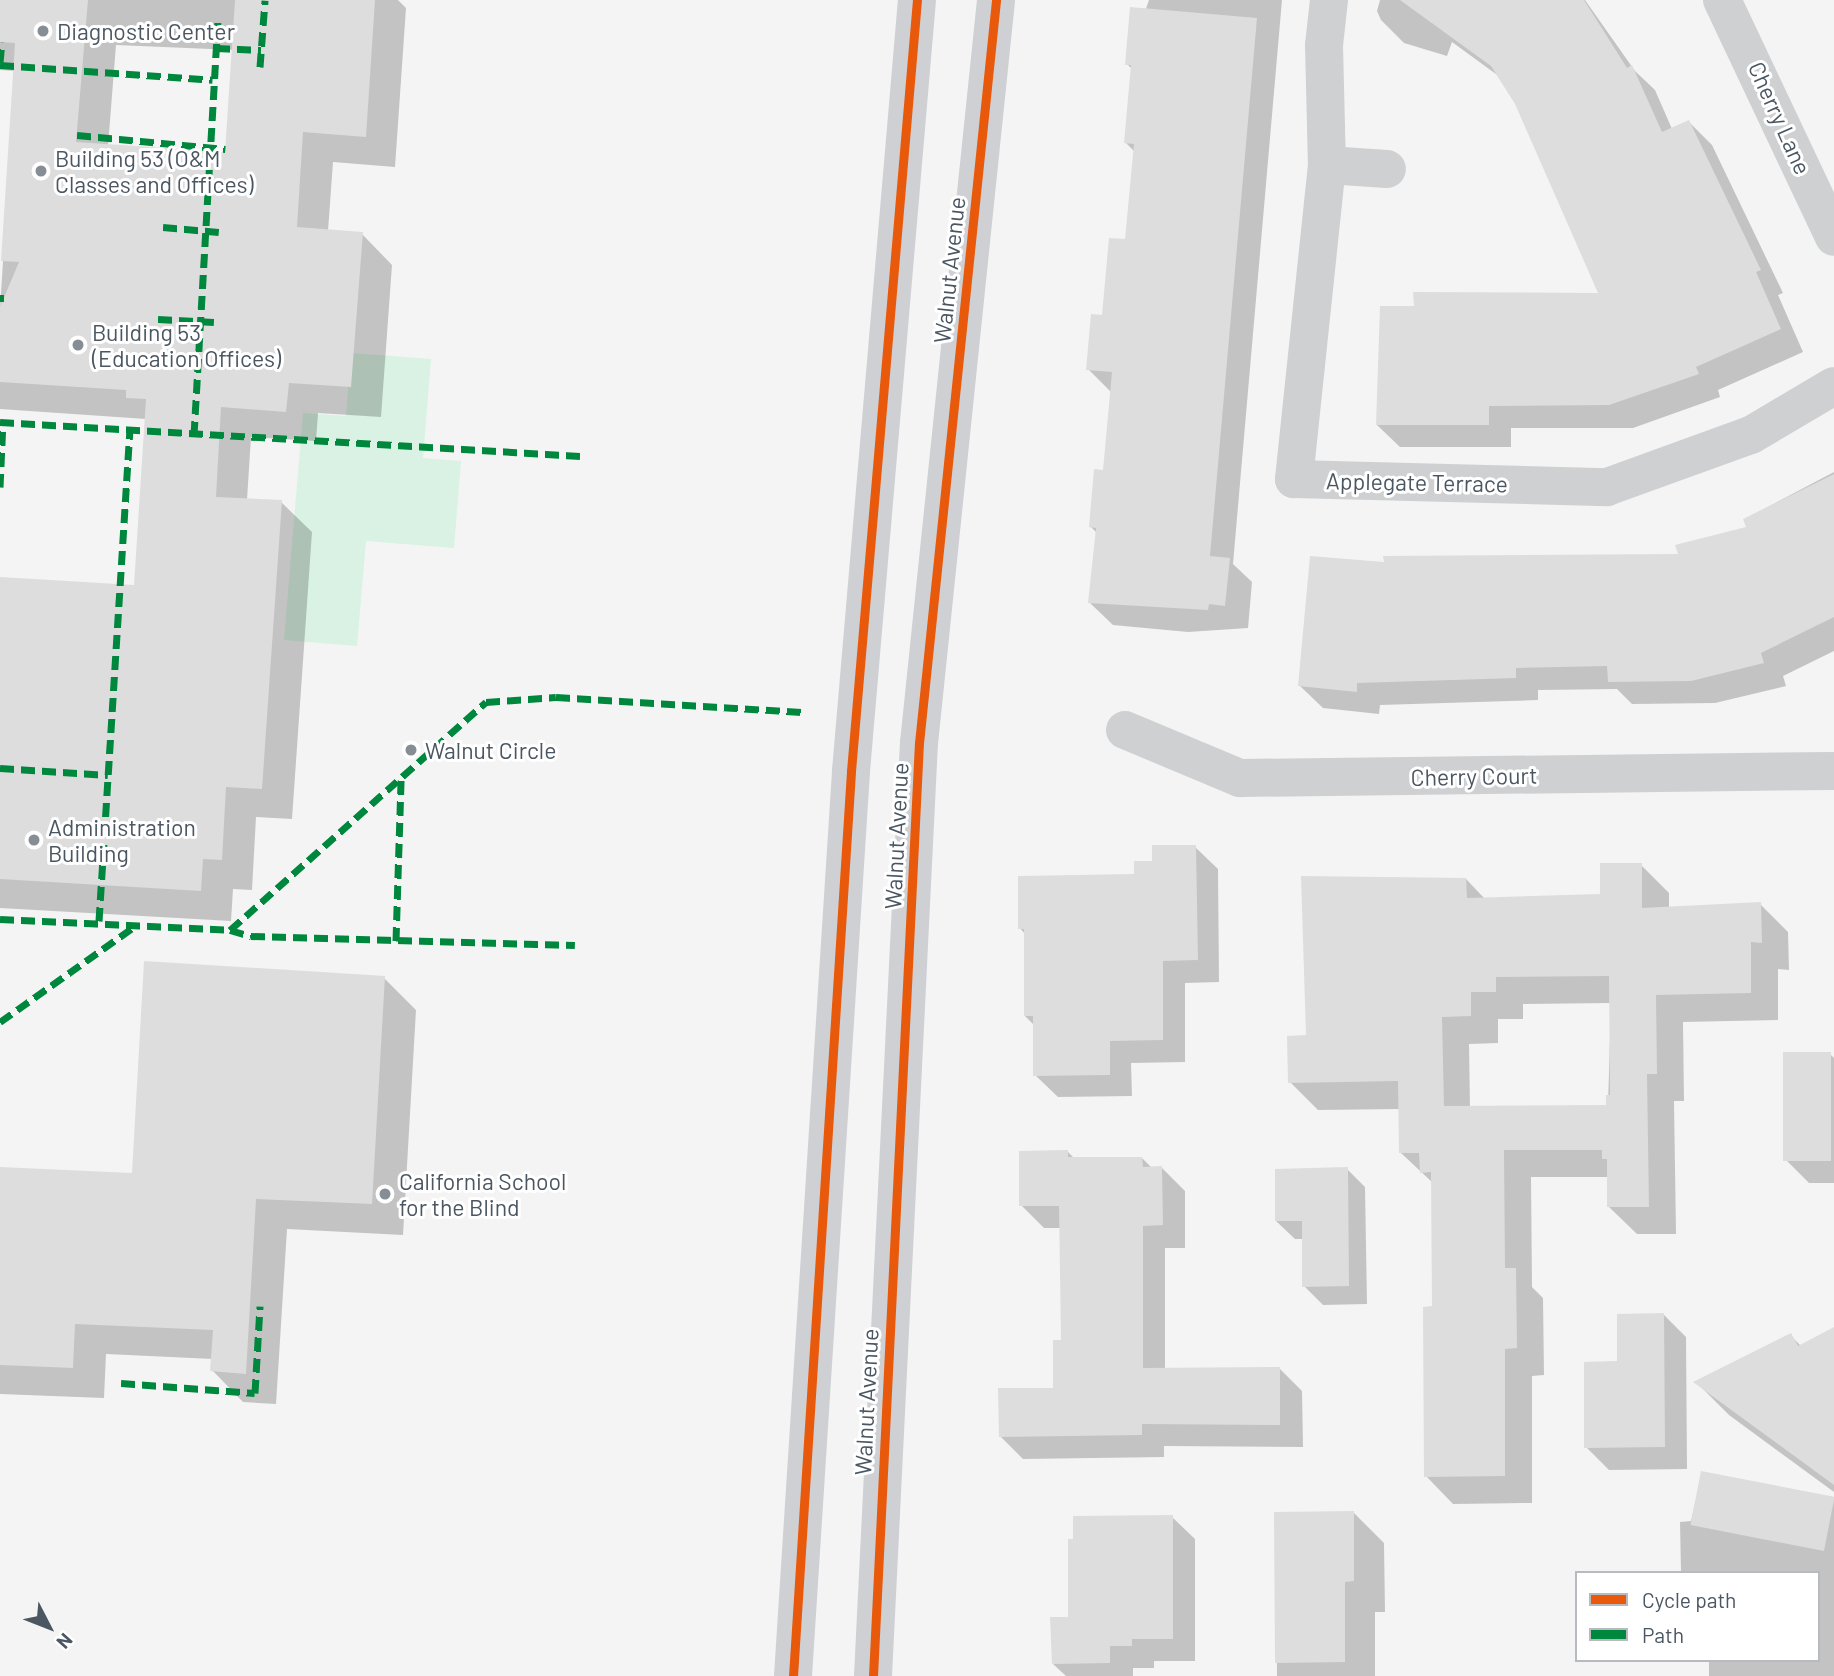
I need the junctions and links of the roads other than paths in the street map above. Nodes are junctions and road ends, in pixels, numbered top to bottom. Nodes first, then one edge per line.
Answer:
1 (918, 0) edge
2 (996, 0) edge
3 (1329, 0) edge
4 (1722, 0) edge
5 (1327, 165) junction
6 (1387, 169) dead end
7 (1834, 237) edge
8 (1834, 386) edge
9 (1125, 730) dead end
10 (1834, 771) edge
11 (793, 1676) edge
12 (873, 1676) edge

1 - 11 main road
2 - 12 main road, Walnut Avenue
3 - 5 street, Applegate Terrace
4 - 7 street, Cherry Lane
5 - 6 street
5 - 8 street, Applegate Terrace
9 - 10 street, Cherry Court

